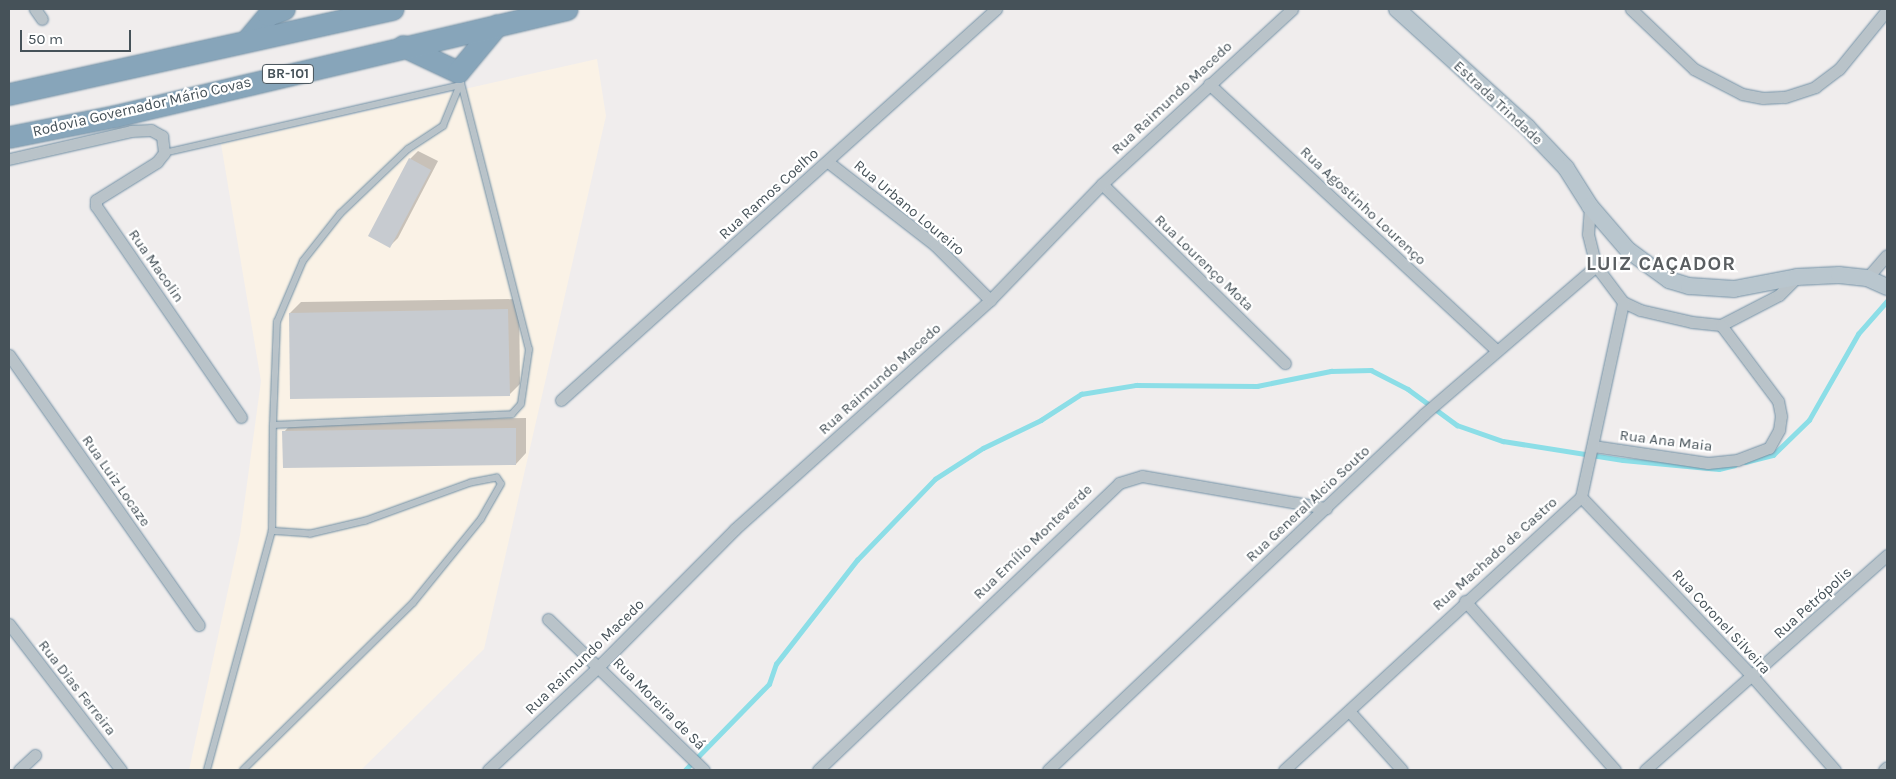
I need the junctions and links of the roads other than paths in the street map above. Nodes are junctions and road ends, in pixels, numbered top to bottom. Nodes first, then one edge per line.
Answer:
1 (35, 9) edge
2 (284, 9) edge
3 (393, 9) edge
4 (567, 9) edge
5 (996, 9) edge
6 (1292, 9) edge
7 (1397, 9) edge
8 (1631, 9) edge
9 (1887, 10) edge
10 (42, 19) dead end
11 (497, 25) junction
12 (247, 40) junction
13 (403, 46) junction
14 (459, 79) junction
15 (1209, 84) junction
16 (9, 94) edge
17 (9, 137) edge
18 (164, 153) junction
19 (9, 159) edge
20 (828, 162) junction
21 (1102, 184) junction
22 (1590, 206) junction
23 (1887, 255) edge
24 (1596, 266) junction
25 (1797, 276) junction
26 (1867, 278) junction
27 (1887, 287) edge
28 (990, 300) junction
29 (1622, 302) junction
30 (1721, 325) junction
31 (1496, 350) junction
32 (9, 355) edge
33 (1285, 363) dead end
34 (561, 400) dead end
35 (242, 417) dead end
36 (273, 424) junction
37 (1593, 448) junction
38 (1581, 497) junction
39 (1326, 508) junction
40 (272, 531) junction
41 (1887, 555) edge
42 (1465, 601) junction
43 (548, 619) dead end
44 (9, 624) edge
45 (199, 625) dead end
46 (600, 666) junction
47 (1753, 677) junction
48 (1349, 711) junction
49 (35, 755) dead end
50 (1887, 767) edge
51 (19, 770) edge
52 (121, 770) edge
53 (207, 770) edge
54 (243, 770) edge
55 (488, 770) edge
56 (704, 770) edge
57 (818, 770) edge
58 (1048, 770) edge
59 (1284, 770) edge
60 (1402, 770) edge
61 (1615, 770) edge
62 (1645, 770) edge
63 (1835, 770) edge
64 (1884, 770) edge

1 - 10 street
2 - 12 highway
3 - 12 highway
4 - 11 highway, Rodovia Governador Mário Covas / BR-101
5 - 20 street, Rua Ramos Coelho
6 - 15 street, Rua Raimundo Macedo
7 - 22 street, Estrada Trindade
8 - 9 street
11 - 13 highway, Rodovia Governador Mário Covas / BR-101
11 - 14 highway
12 - 16 highway
13 - 14 highway
13 - 17 highway, Rodovia Governador Mário Covas / BR-101
14 - 18 lane, Rua Macolin
14 - 36 lane
14 - 36 lane
15 - 21 street, Rua Raimundo Macedo
15 - 31 street, Rua Agostinho Lourenço
18 - 19 street
18 - 35 street, Rua Macolin
20 - 28 street, Rua Urbano Loureiro
20 - 34 street, Rua Ramos Coelho
21 - 28 street, Rua Raimundo Macedo
21 - 33 street, Rua Lourenço Mota
22 - 24 street
22 - 25 street, Estrada Trindade
23 - 26 street
24 - 29 street
24 - 31 street, Rua General Alcio Souto
25 - 26 street, Estrada Trindade
25 - 30 street
26 - 27 street, Estrada Trindade
28 - 46 street, Rua Raimundo Macedo
29 - 30 street
29 - 37 street, Rua Machado de Castro
30 - 37 street, Rua Ana Maia
31 - 39 street, Rua General Alcio Souto
32 - 45 street, Rua Luiz Locaze
36 - 40 lane
37 - 38 street, Rua Machado de Castro
38 - 42 street, Rua Machado de Castro
38 - 47 street, Rua Coronel Silveira
39 - 57 street, Rua Emílio Monteverde
39 - 58 street, Rua General Alcio Souto
40 - 53 lane
40 - 54 lane
41 - 47 street, Rua Petrópolis
42 - 48 street, Rua Machado de Castro
42 - 61 street
43 - 46 street, Rua Moreira de Sá
44 - 52 street, Rua Dias Ferreira
46 - 55 street, Rua Raimundo Macedo
46 - 56 street, Rua Moreira de Sá
47 - 62 street, Rua Petrópolis
47 - 63 street, Rua Coronel Silveira
48 - 59 street, Rua Machado de Castro
48 - 60 street
49 - 51 street
50 - 64 street

